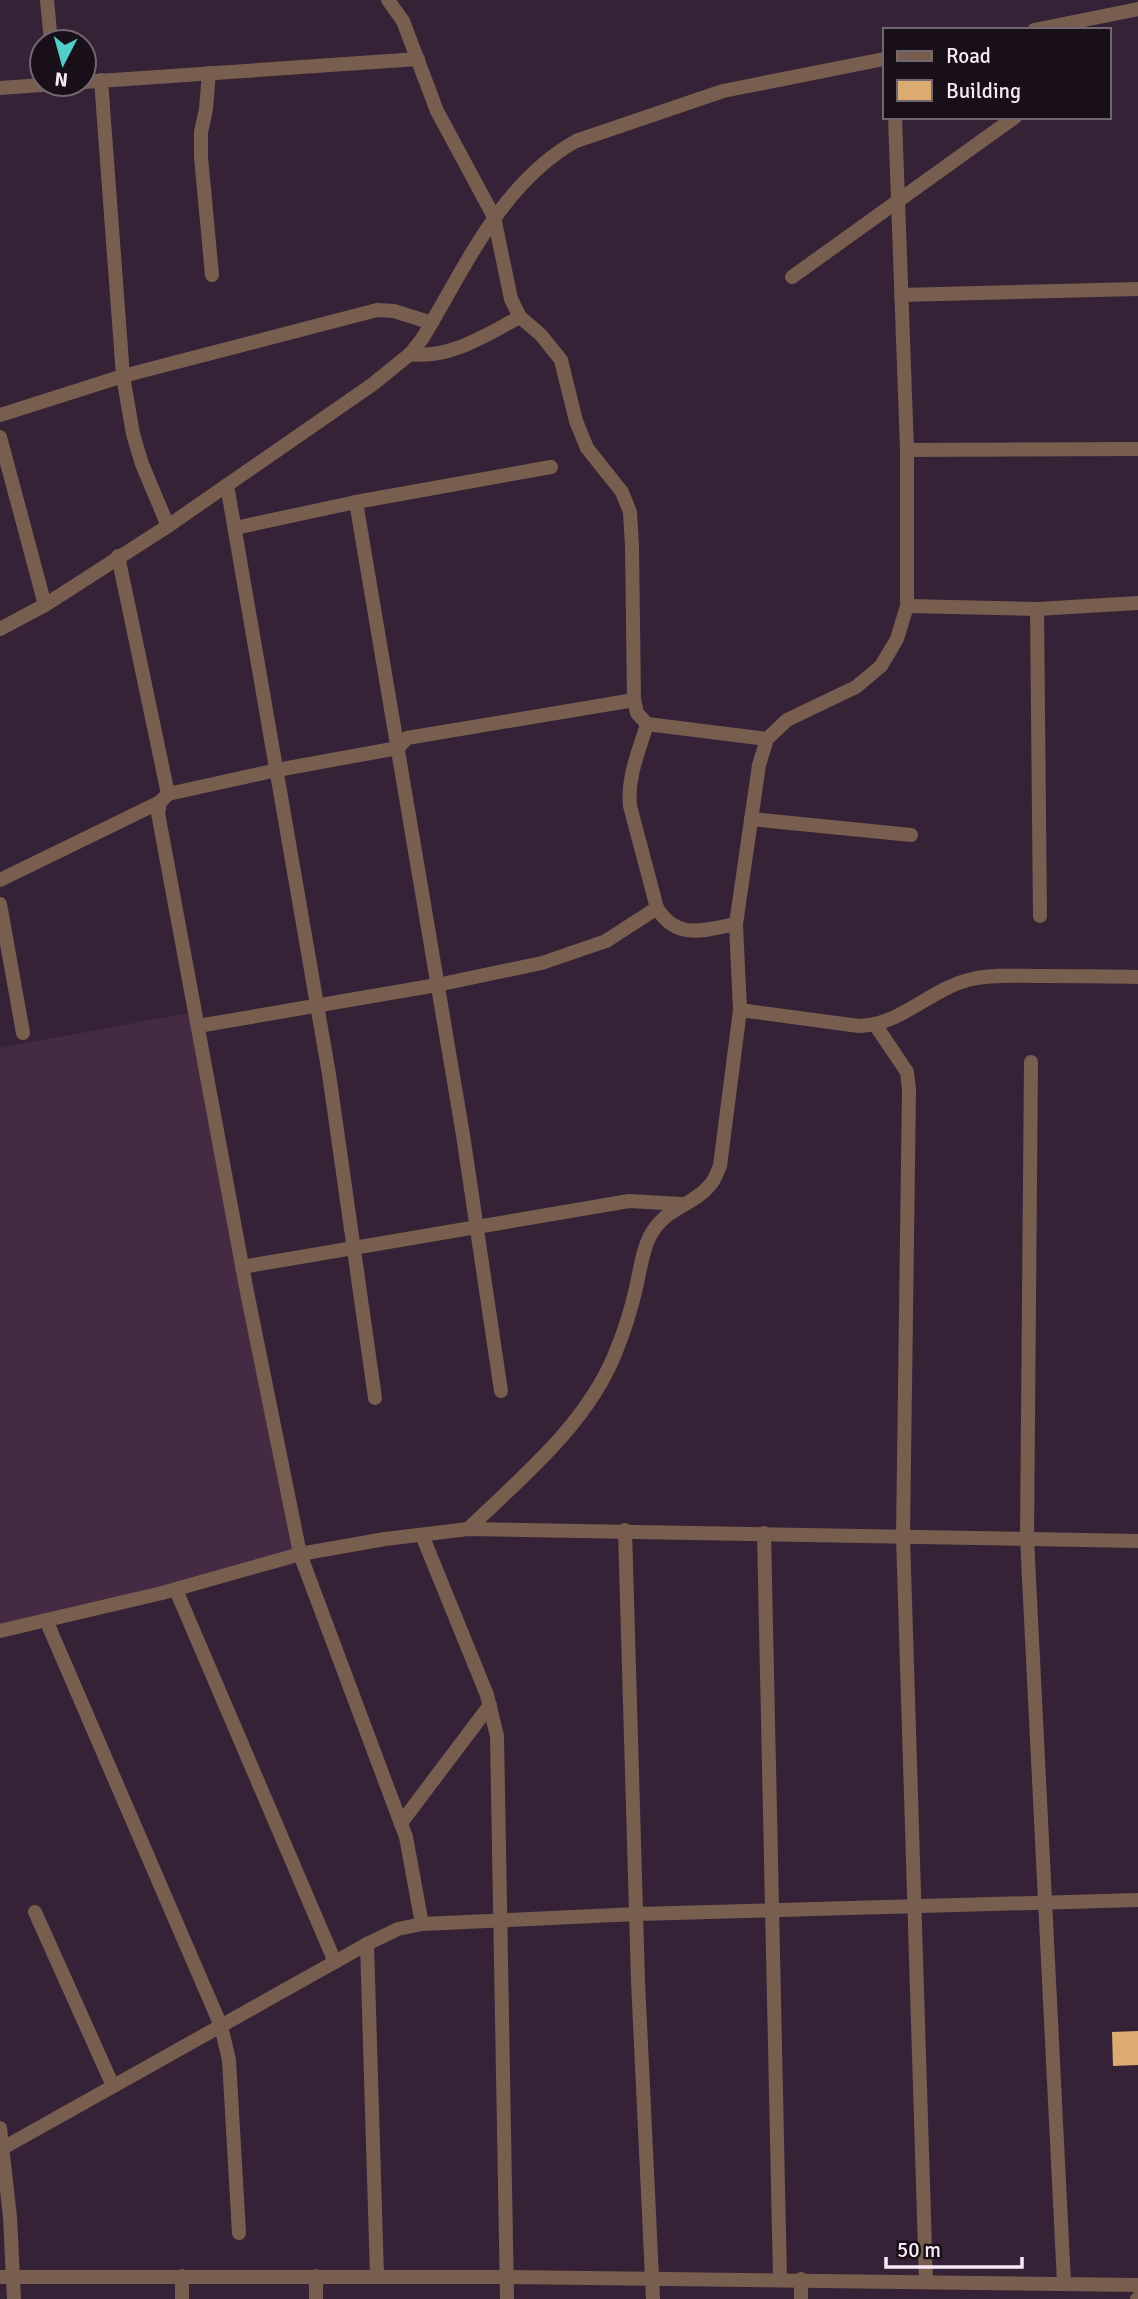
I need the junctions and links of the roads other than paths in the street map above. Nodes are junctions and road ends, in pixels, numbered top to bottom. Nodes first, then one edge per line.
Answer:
1 (47, 0) edge
2 (391, 3) edge
3 (1138, 9) edge
4 (50, 28) edge
5 (1054, 28) edge
6 (418, 59) junction
7 (883, 59) edge
8 (209, 73) junction
9 (98, 80) edge
10 (101, 80) junction
11 (28, 86) edge
12 (0, 88) edge
13 (895, 119) edge
14 (1012, 119) edge
15 (898, 202) junction
16 (494, 217) junction
17 (212, 275) dead end
18 (792, 277) dead end
19 (1138, 289) edge
20 (901, 295) junction
21 (520, 317) junction
22 (432, 323) junction
23 (410, 354) junction
24 (124, 376) junction
25 (0, 415) edge
26 (0, 437) edge
27 (1138, 449) edge
28 (906, 450) junction
29 (551, 467) dead end
30 (227, 485) junction
31 (356, 502) junction
32 (168, 526) junction
33 (235, 528) junction
34 (118, 556) junction
35 (1138, 603) edge
36 (45, 605) junction
37 (907, 606) junction
38 (1037, 609) junction
39 (0, 629) edge
40 (634, 699) junction
41 (647, 724) junction
42 (767, 739) junction
43 (398, 748) junction
44 (277, 770) junction
45 (164, 798) junction
46 (751, 819) junction
47 (911, 835) dead end
48 (0, 880) edge
49 (0, 904) edge
50 (657, 908) junction
51 (1040, 916) dead end
52 (736, 924) junction
53 (1138, 976) edge
54 (437, 985) junction
55 (317, 1006) junction
56 (740, 1010) junction
57 (198, 1026) junction
58 (876, 1026) junction
59 (23, 1032) dead end
60 (1031, 1062) dead end
61 (684, 1204) junction
62 (477, 1227) junction
63 (353, 1248) junction
64 (242, 1267) junction
65 (501, 1391) dead end
66 (375, 1398) dead end
67 (468, 1529) junction
68 (625, 1530) junction
69 (764, 1533) junction
70 (422, 1535) junction
71 (903, 1536) junction
72 (1027, 1538) junction
73 (1138, 1541) edge
74 (300, 1554) junction
75 (176, 1590) junction
76 (46, 1620) junction
77 (0, 1631) edge
78 (490, 1705) junction
79 (401, 1822) junction
80 (1138, 1900) edge
81 (1045, 1903) junction
82 (914, 1907) junction
83 (771, 1911) junction
84 (35, 1912) dead end
85 (637, 1914) junction
86 (501, 1920) junction
87 (422, 1924) junction
88 (367, 1944) junction
89 (335, 1962) junction
90 (221, 2026) junction
91 (113, 2087) junction
92 (0, 2128) edge
93 (3, 2148) junction
94 (239, 2233) dead end
95 (182, 2276) junction
96 (316, 2276) junction
97 (377, 2276) junction
98 (7, 2277) edge
99 (507, 2277) junction
100 (652, 2279) junction
101 (780, 2279) junction
102 (801, 2280) junction
103 (926, 2282) junction
104 (1064, 2283) junction
105 (1138, 2285) edge
106 (14, 2299) edge
107 (182, 2299) edge
108 (316, 2299) edge
109 (507, 2299) edge
110 (653, 2299) edge
111 (801, 2299) edge

1 - 4 street
2 - 6 street
3 - 5 street
6 - 8 street
6 - 16 street
7 - 16 street
8 - 10 street
8 - 17 street
9 - 10 street
10 - 24 street
11 - 12 street
13 - 15 street
14 - 15 street
15 - 18 street
15 - 20 street
16 - 21 street
16 - 22 street
19 - 20 street
20 - 28 street
21 - 23 street
21 - 40 street
22 - 23 street
22 - 24 street
23 - 30 street
24 - 25 street
24 - 32 street
26 - 36 street
27 - 28 street
28 - 37 street
29 - 31 street
30 - 32 street
30 - 33 street
31 - 33 street
31 - 43 street
32 - 34 street
33 - 44 street
34 - 36 street
34 - 45 street
35 - 38 street
36 - 39 street
37 - 38 street
37 - 42 street
38 - 51 street
40 - 41 street
40 - 43 street
41 - 42 street
41 - 50 street
42 - 46 street
43 - 44 street
43 - 54 street
44 - 45 street
44 - 55 street
45 - 48 street
45 - 57 street
46 - 47 street
46 - 52 street
49 - 59 street
50 - 52 street
50 - 54 street
52 - 56 street
53 - 58 street
54 - 55 street
54 - 62 street
55 - 57 street
55 - 63 street
56 - 58 street
56 - 61 street
57 - 64 street
58 - 71 street
60 - 72 street
61 - 62 street
61 - 67 street
62 - 63 street
62 - 65 street
63 - 64 street
63 - 66 street
64 - 74 street
67 - 68 street
67 - 70 street
68 - 69 street
68 - 85 street
69 - 71 street
69 - 83 street
70 - 74 street
70 - 78 street
71 - 72 street
71 - 82 street
72 - 73 street
72 - 81 street
74 - 75 street
74 - 79 street
75 - 76 street
75 - 89 street
76 - 77 street
76 - 90 street
78 - 79 street
78 - 86 street
79 - 87 street
80 - 81 street
81 - 82 street
81 - 104 street
82 - 83 street
82 - 103 street
83 - 85 street
83 - 101 street
84 - 91 street
85 - 86 street
85 - 100 street
86 - 87 street
86 - 99 street
87 - 88 street
88 - 89 street
88 - 97 street
89 - 90 street
90 - 91 street
90 - 94 street
91 - 93 street
92 - 93 street
93 - 98 street
95 - 96 street
95 - 98 street
95 - 107 street
96 - 97 street
96 - 108 street
97 - 99 street
98 - 106 street
99 - 100 street
99 - 109 street
100 - 101 street
100 - 110 street
101 - 102 street
102 - 103 street
102 - 111 street
103 - 104 street
104 - 105 street

